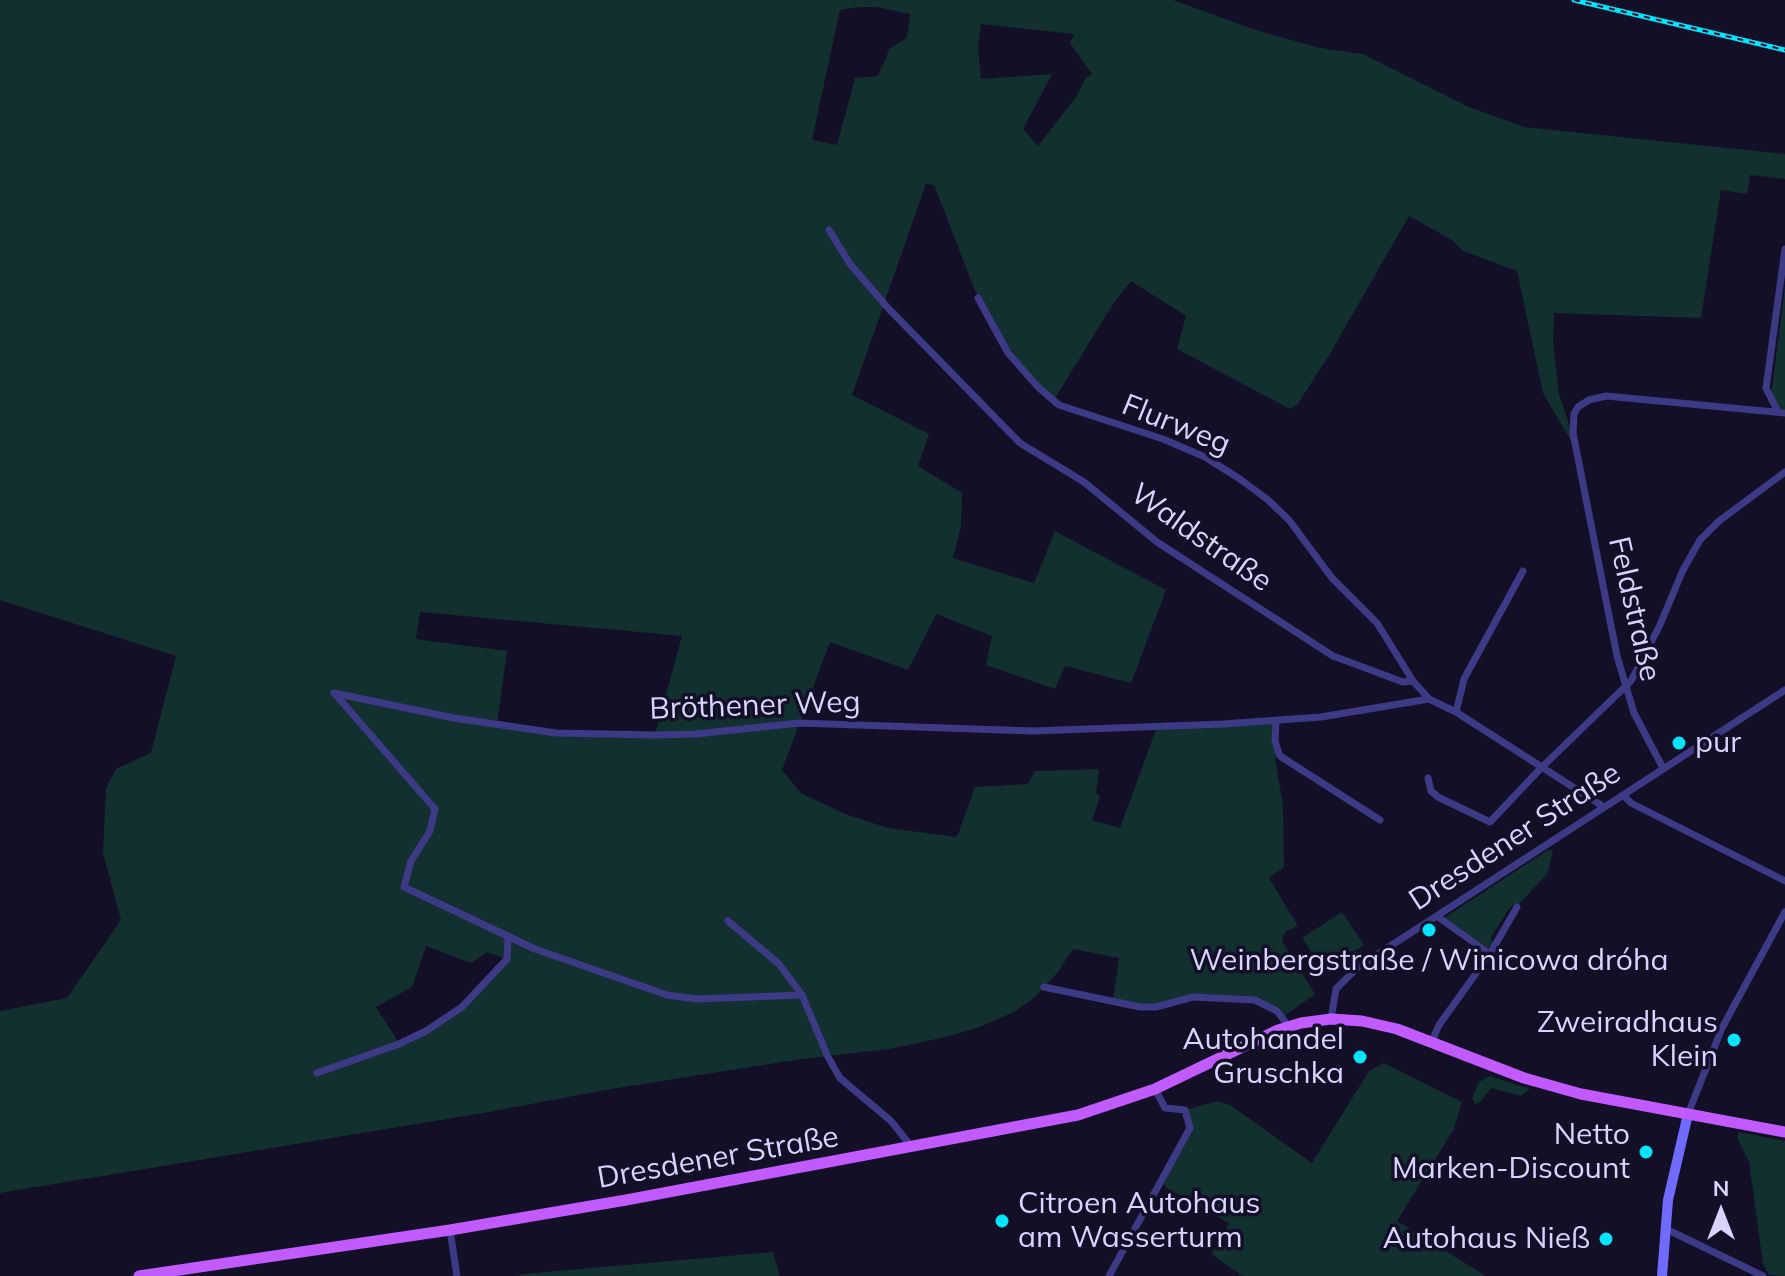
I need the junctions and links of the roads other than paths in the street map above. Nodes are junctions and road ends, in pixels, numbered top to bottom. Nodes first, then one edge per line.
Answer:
1 (829, 230) dead end
2 (1785, 249) edge
3 (978, 298) dead end
4 (1782, 413) edge
5 (1785, 472) edge
6 (1523, 571) dead end
7 (1413, 681) junction
8 (1625, 687) junction
9 (1785, 690) edge
10 (1429, 699) junction
11 (1456, 712) junction
12 (1276, 721) junction
13 (1541, 768) junction
14 (1663, 768) junction
15 (1428, 778) dead end
16 (1623, 795) junction
17 (1604, 807) junction
18 (1380, 820) dead end
19 (1785, 881) edge
20 (1517, 907) dead end
21 (1785, 912) edge
22 (1438, 917) junction
23 (728, 921) dead end
24 (508, 937) junction
25 (1490, 954) junction
26 (1044, 987) dead end
27 (802, 995) junction
28 (1331, 1019) junction
29 (1289, 1027) junction
30 (1432, 1041) junction
31 (317, 1073) dead end
32 (1155, 1089) junction
33 (1688, 1114) junction
34 (1785, 1132) edge
35 (911, 1146) junction
36 (1664, 1228) junction
37 (450, 1230) junction
38 (156, 1275) edge
39 (139, 1276) edge
40 (457, 1276) edge
41 (1109, 1276) edge
42 (1662, 1276) edge
43 (1763, 1276) edge

1 - 7 street, Waldstraße
2 - 4 street
3 - 7 street, Flurweg
4 - 8 street, Feldstraße
5 - 8 street
6 - 11 street
7 - 10 street
8 - 13 street
8 - 14 street, Feldstraße
9 - 14 street, Dresdener Straße
10 - 11 street
10 - 12 street, Bröthener Weg
11 - 13 street
12 - 18 street
12 - 24 street, Bröthener Weg
13 - 15 street
13 - 17 street
14 - 16 street, Dresdener Straße
16 - 17 street, Dresdener Straße
16 - 19 street
17 - 22 street, Dresdener Straße
20 - 25 street
21 - 33 street
22 - 25 street
22 - 28 street, Dresdener Straße
23 - 27 street
24 - 27 street
24 - 31 street
25 - 30 street
26 - 29 street
27 - 35 street
28 - 29 main road, Dresdener Straße
28 - 30 main road
29 - 32 main road, Dresdener Straße
30 - 33 main road
32 - 35 main road, Dresdener Straße
32 - 41 street
33 - 34 main road
33 - 36 main road
35 - 37 main road, Dresdener Straße
36 - 42 main road
36 - 43 street
37 - 38 main road, Dresdener Straße
37 - 40 street
38 - 39 main road, Dresdener Straße

